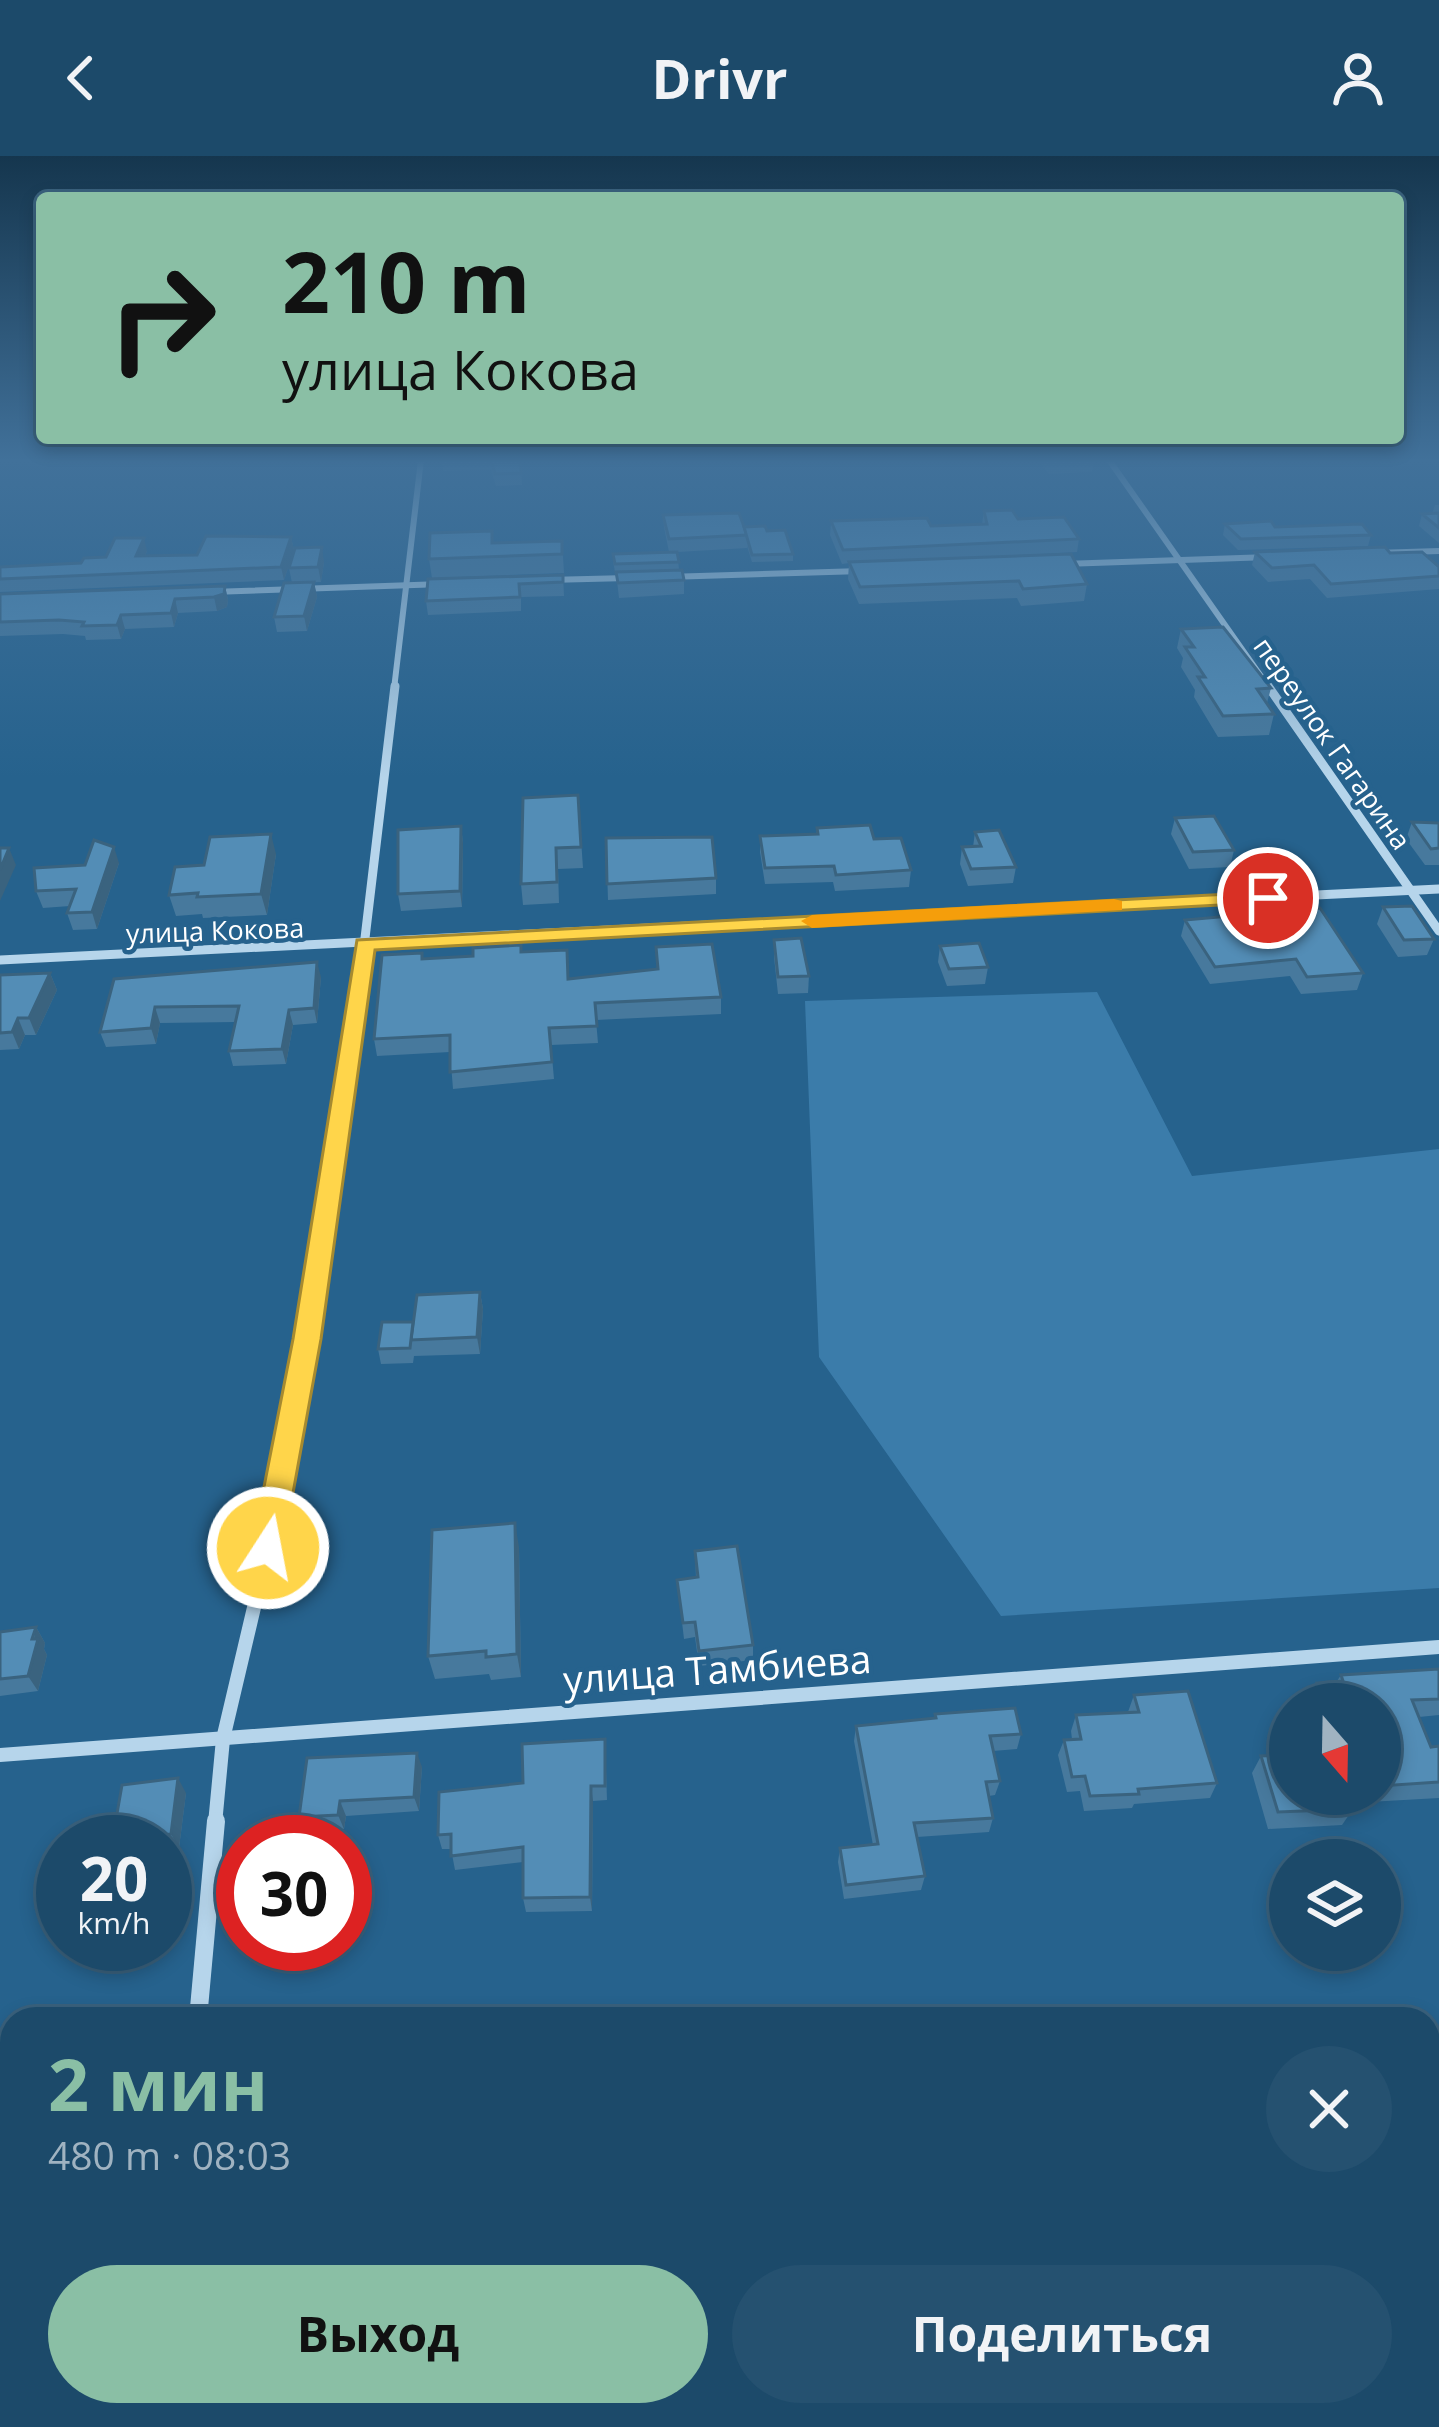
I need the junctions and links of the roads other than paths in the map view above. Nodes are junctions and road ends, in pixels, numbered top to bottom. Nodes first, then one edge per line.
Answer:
1 (407, 566) edge
2 (1183, 566) edge
3 (874, 570) edge
4 (663, 577) edge
5 (639, 578) edge
6 (545, 580) edge
7 (452, 584) edge
8 (404, 585) junction
9 (190, 593) edge
10 (1439, 889) edge
11 (1411, 890) junction
12 (1439, 932) edge
13 (365, 944) junction
14 (0, 960) edge
15 (1439, 1647) edge
16 (224, 1739) junction
17 (0, 1755) edge
18 (198, 2007) edge

1 - 8 street
2 - 11 street, переулок Гагарина
3 - 4 street
5 - 6 street
7 - 8 street
8 - 9 street
8 - 13 street
10 - 11 street, улица Кокова
11 - 12 street, переулок Гагарина
11 - 13 street, улица Кокова
13 - 14 street, улица Кокова
13 - 16 street
15 - 16 street, улица Тамбиева
16 - 17 street, улица Тамбиева
16 - 18 street

